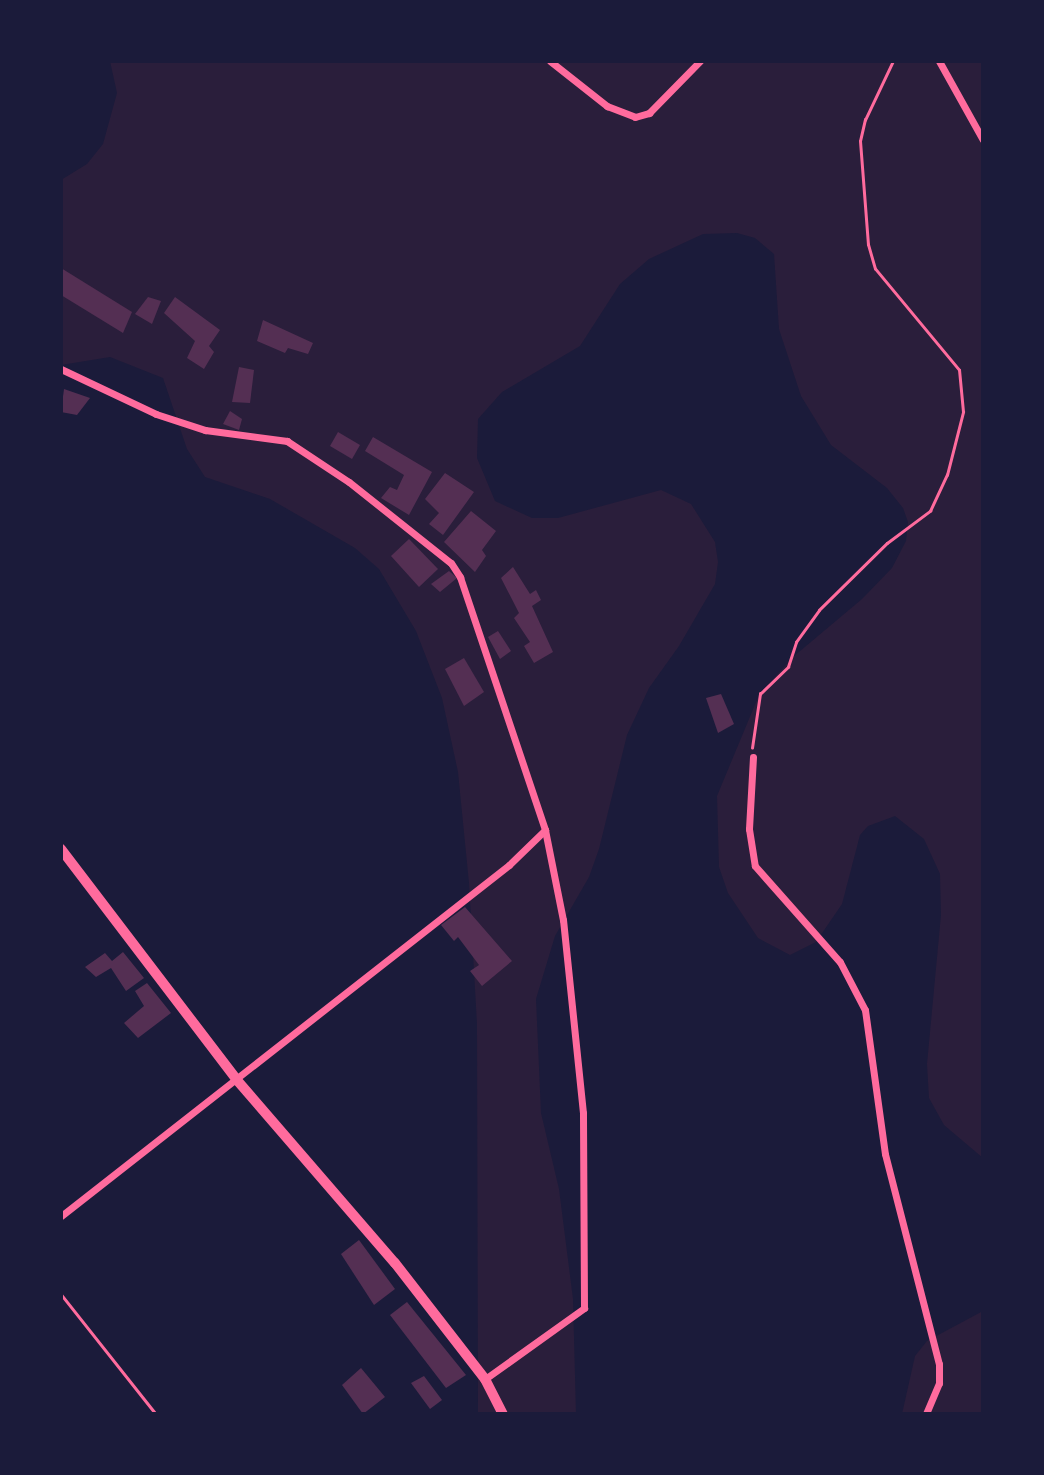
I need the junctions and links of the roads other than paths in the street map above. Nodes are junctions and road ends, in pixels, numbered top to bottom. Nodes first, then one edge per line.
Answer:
1 (550, 61) edge
2 (700, 61) edge
3 (939, 61) edge
4 (983, 140) edge
5 (61, 369) edge
6 (753, 757) road end
7 (545, 830) junction
8 (61, 849) edge
9 (236, 1079) junction
10 (61, 1216) edge
11 (485, 1379) junction
12 (503, 1414) edge
13 (926, 1414) edge

1 - 2 street
3 - 4 street
5 - 7 street
6 - 13 street
7 - 9 street
7 - 11 street
8 - 9 street
9 - 10 street
9 - 11 street
11 - 12 street

